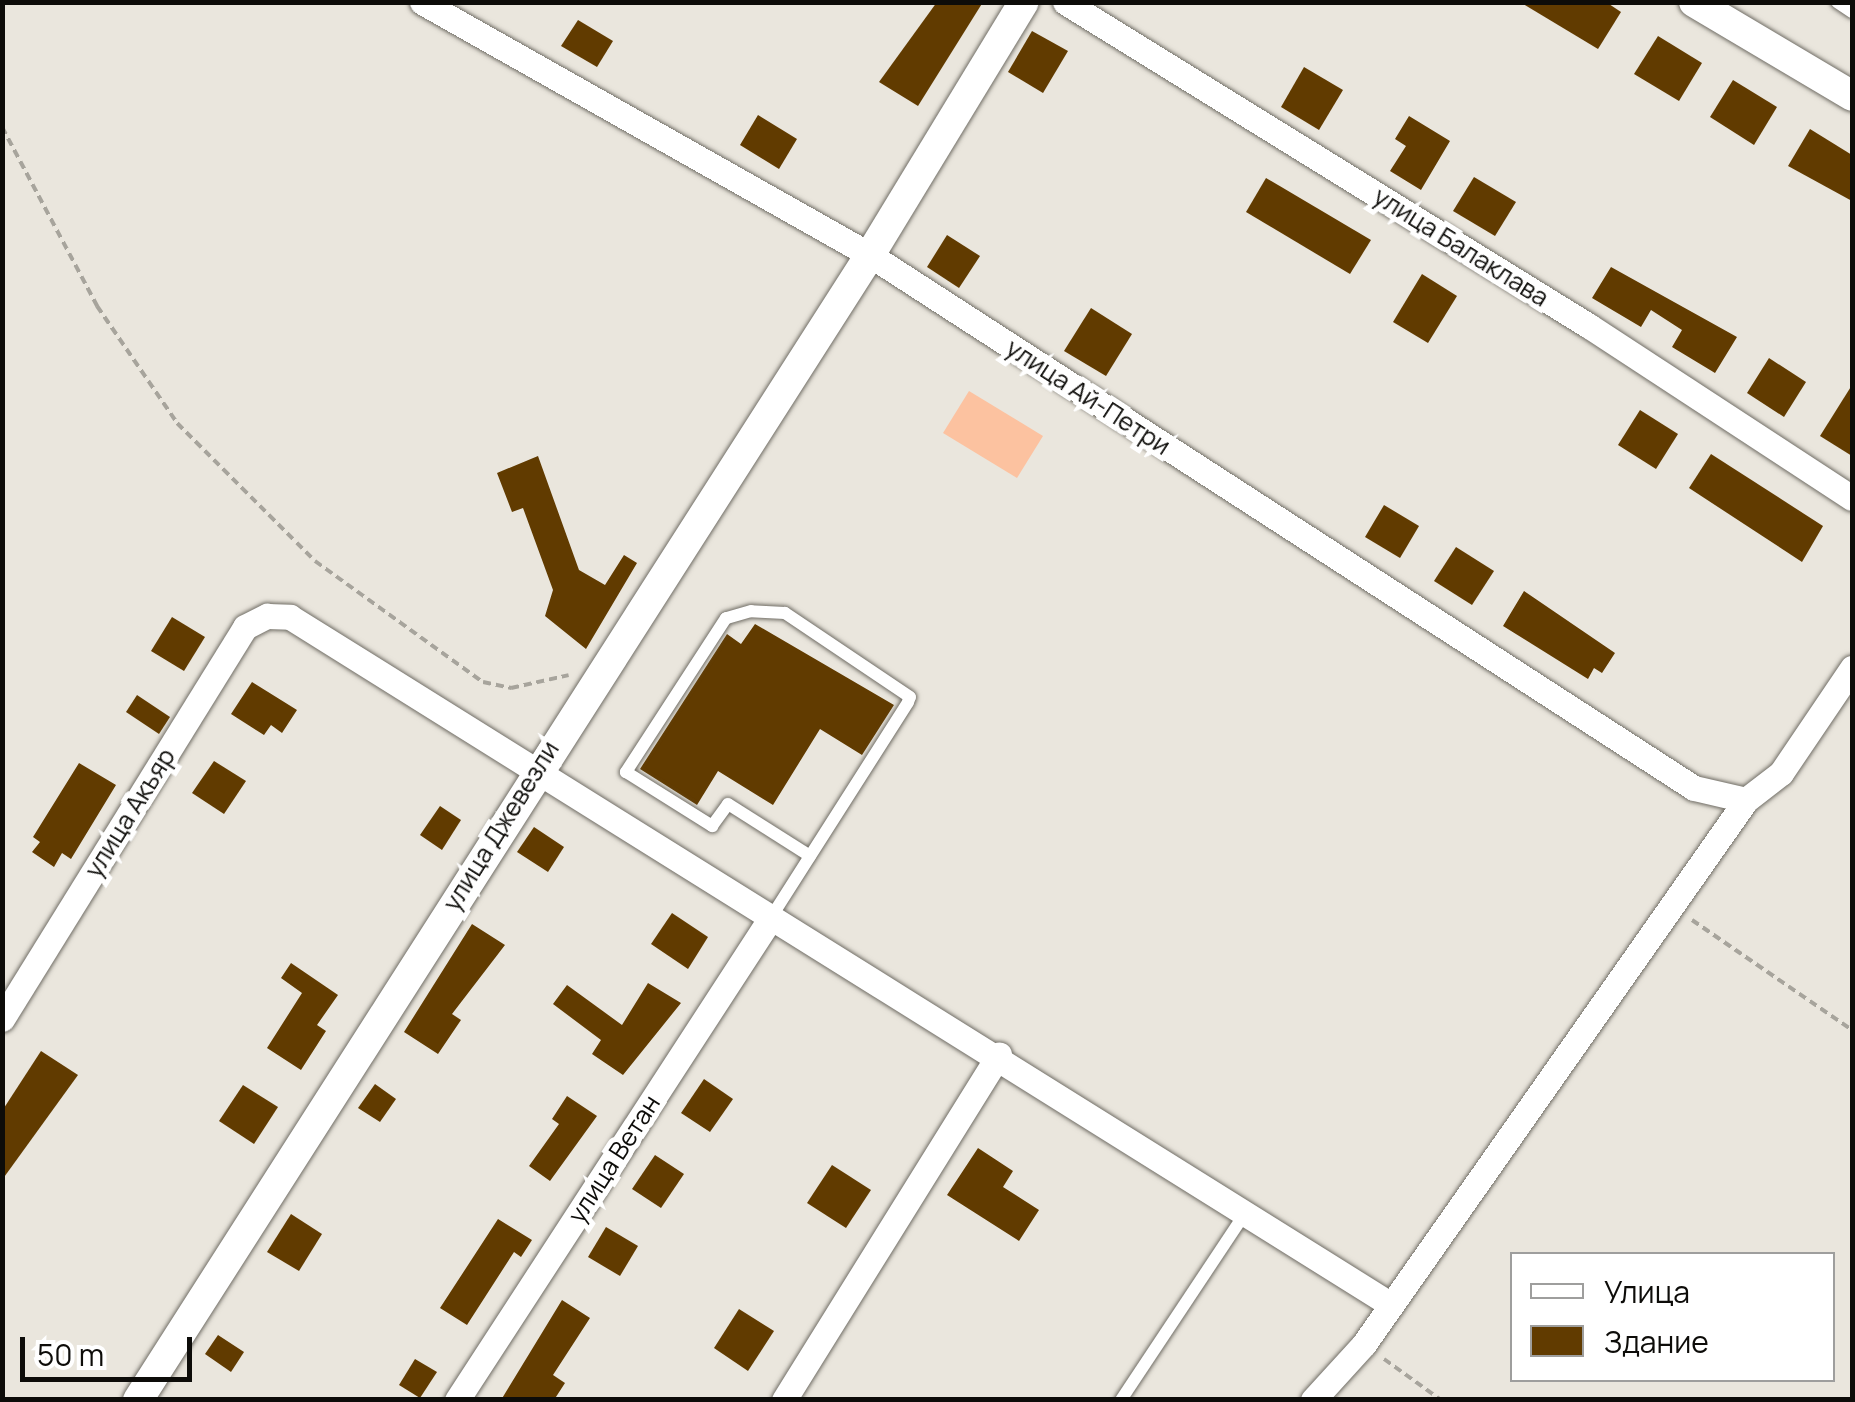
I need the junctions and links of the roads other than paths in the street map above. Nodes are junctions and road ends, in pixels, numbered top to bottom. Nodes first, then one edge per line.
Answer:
1 (422, 2) edge
2 (1024, 2) edge
3 (1064, 2) edge
4 (1694, 2) edge
5 (1837, 2) edge
6 (1852, 12) edge
7 (1852, 96) edge
8 (870, 256) junction
9 (1852, 498) edge
10 (1852, 668) edge
11 (538, 767) junction
12 (1746, 800) junction
13 (810, 856) junction
14 (770, 918) junction
15 (2, 1020) edge
16 (999, 1054) junction
17 (1246, 1212) junction
18 (1390, 1304) junction
19 (138, 1400) edge
20 (457, 1400) edge
21 (784, 1400) edge
22 (1121, 1400) edge
23 (1312, 1400) edge

1 - 8 street, улица Ай-Петри
2 - 8 street, улица Джевезли
3 - 9 street, улица Балаклава
4 - 7 street
5 - 6 lane
8 - 11 street, улица Джевезли
8 - 12 street, улица Ай-Петри
10 - 12 street
11 - 14 street
11 - 15 street, улица Акъяр
11 - 19 street, улица Джевезли
12 - 18 street
13 - 13 lane
13 - 14 lane
14 - 16 street
14 - 20 street, улица Ветан
16 - 17 street
16 - 21 street
17 - 18 street
17 - 22 lane
18 - 23 street

